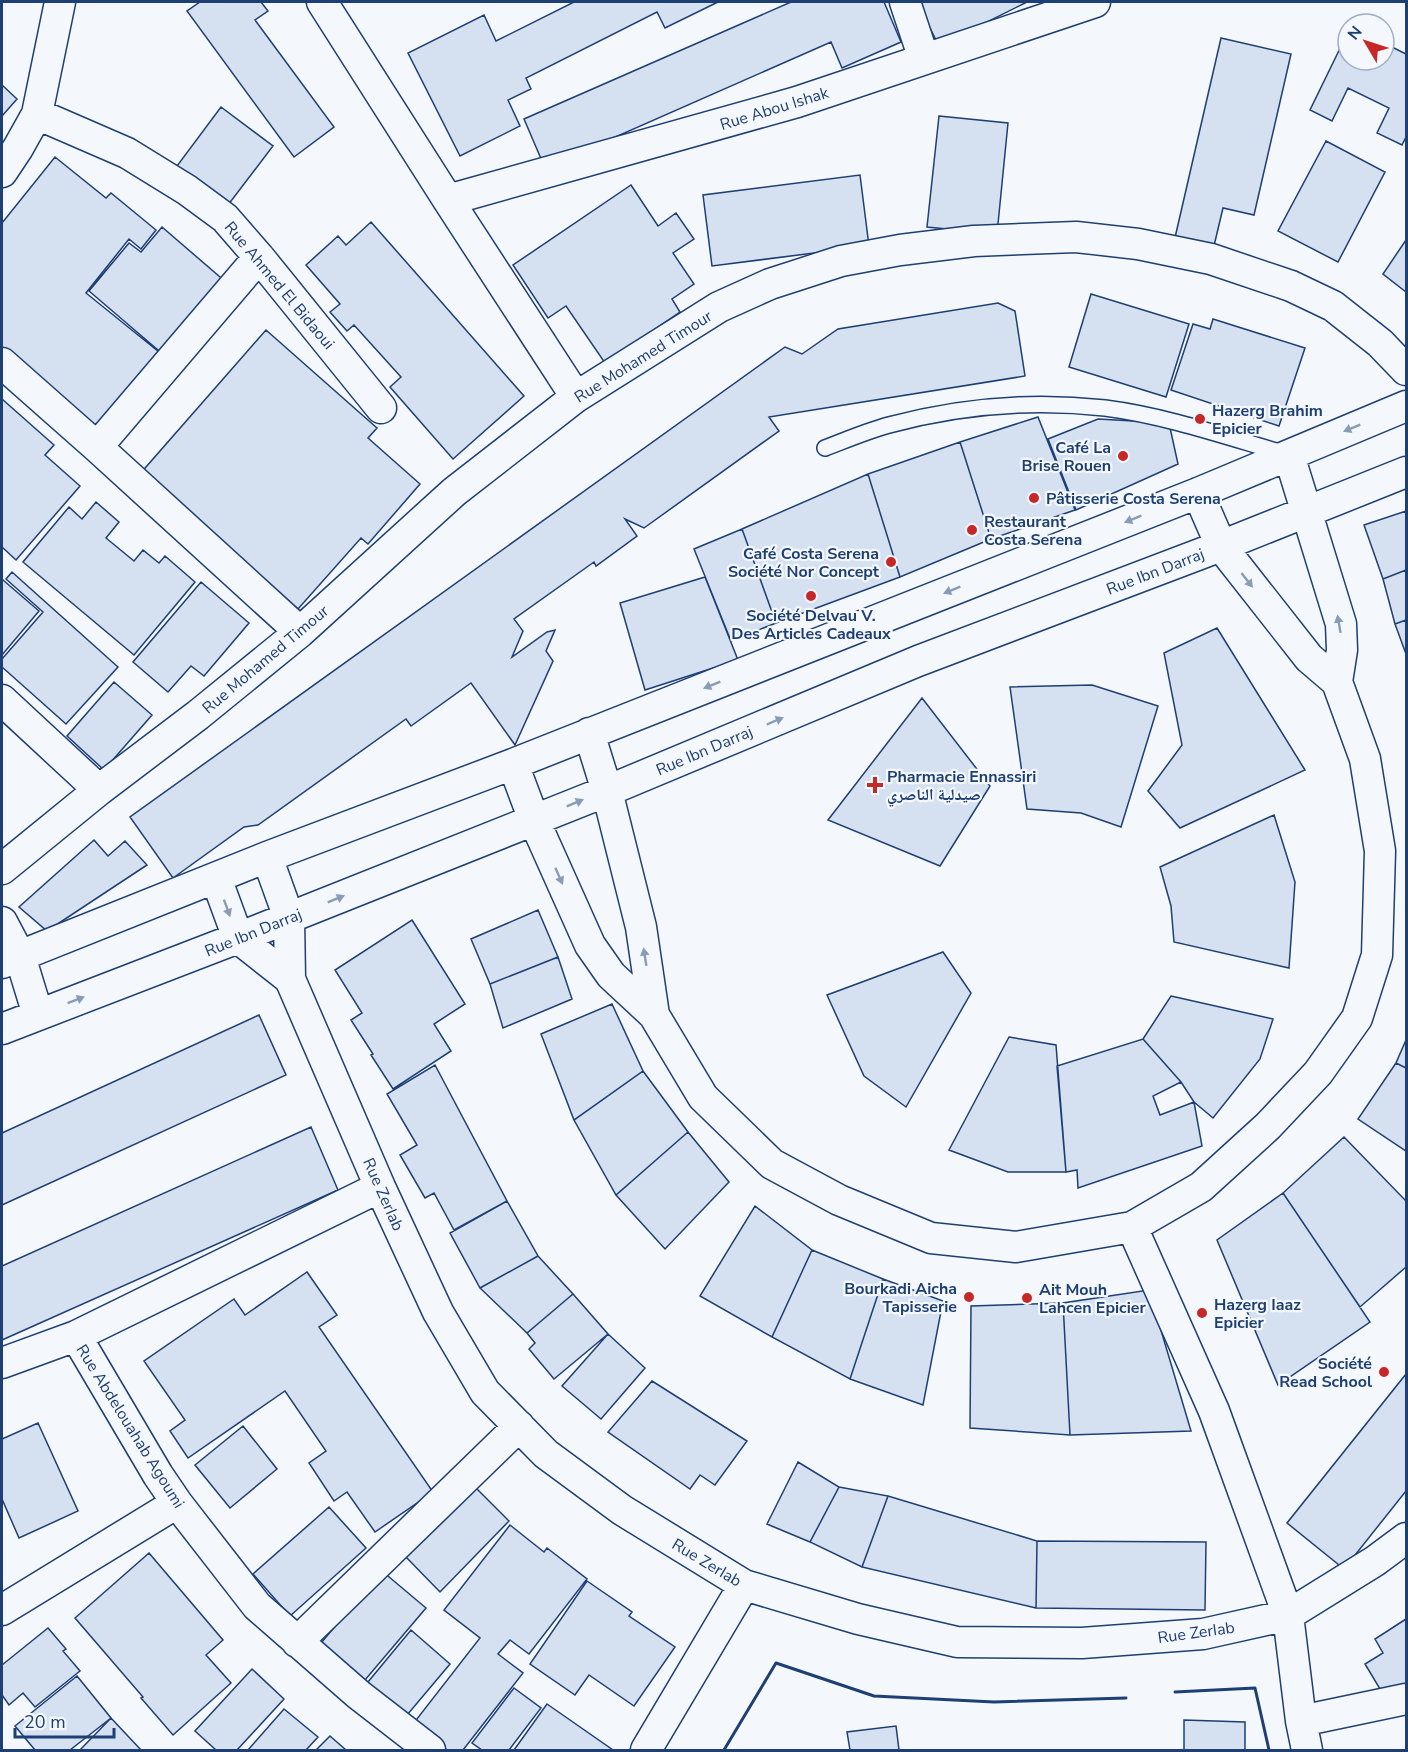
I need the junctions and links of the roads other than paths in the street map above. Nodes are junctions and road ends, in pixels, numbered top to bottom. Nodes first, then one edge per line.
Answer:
1 (60, 2) edge
2 (905, 2) edge
3 (1095, 2) edge
4 (332, 4) edge
5 (924, 59) junction
6 (37, 114) junction
7 (2, 172) edge
8 (448, 200) junction
9 (259, 257) junction
10 (2, 363) edge
11 (1407, 370) edge
12 (576, 397) junction
13 (1407, 406) edge
14 (381, 408) dead end
15 (97, 447) junction
16 (825, 448) dead end
17 (1289, 455) junction
18 (1407, 472) edge
19 (1198, 493) junction
20 (1306, 511) junction
21 (1221, 546) junction
22 (300, 632) junction
23 (1337, 682) junction
24 (2, 700) edge
25 (589, 733) junction
26 (513, 764) junction
27 (99, 790) junction
28 (607, 791) junction
29 (534, 820) junction
30 (267, 857) junction
31 (2, 869) edge
32 (216, 878) junction
33 (289, 918) junction
34 (2, 922) edge
35 (238, 938) junction
36 (11, 959) edge
37 (290, 979) junction
38 (38, 1015) junction
39 (654, 1015) junction
40 (2, 1029) edge
41 (380, 1187) junction
42 (1132, 1227) junction
43 (76, 1336) junction
44 (2, 1363) edge
45 (519, 1426) junction
46 (177, 1503) junction
47 (1407, 1538) edge
48 (744, 1585) junction
49 (2, 1610) edge
50 (1288, 1615) junction
51 (297, 1642) junction
52 (1407, 1699) edge
53 (1301, 1721) junction
54 (430, 1750) edge
55 (646, 1750) edge
56 (1307, 1750) edge

1 - 6 street
2 - 5 street
3 - 5 street, Rue Abou Ishak
4 - 8 street
5 - 8 street, Rue Abou Ishak
6 - 7 street
6 - 9 street, Rue Ahmed El Bidaoui
8 - 12 street
9 - 14 street, Rue Ahmed El Bidaoui
9 - 15 street
10 - 15 street
11 - 12 street, Rue Mohamed Timour
12 - 22 street, Rue Mohamed Timour
13 -> 17 street
15 - 22 street
16 - 17 lane
17 - 19 street
17 - 20 street
18 - 20 street, Rue Ibn Darraj
19 - 21 street
19 -> 25 street
20 - 21 street, Rue Ibn Darraj
23 -> 20 street
21 -> 23 street
28 -> 21 street, Rue Ibn Darraj
22 - 27 street, Rue Mohamed Timour
23 - 42 street
24 - 27 street
25 - 26 street
25 - 28 street
26 - 29 street
26 - 30 street
27 - 31 street, Rue Mohamed Timour
29 -> 28 street, Rue Ibn Darraj
39 -> 28 street
33 -> 29 street, Rue Ibn Darraj
29 -> 39 street
30 - 32 street
30 - 33 street, Rue ZerIab
32 -> 35 street
32 - 36 street
33 - 35 street, Rue Ibn Darraj
33 - 37 street, Rue ZerIab
34 - 36 street
35 - 37 street, Rue ZerIab
38 -> 35 street, Rue Ibn Darraj
36 - 38 street
37 - 41 street, Rue ZerIab
38 - 40 street, Rue Ibn Darraj
39 - 42 street
41 - 43 street, Rue Abdelouahab Agoumi
41 - 45 street, Rue ZerIab
42 - 50 street
43 - 44 street
43 - 46 street, Rue Abdelouahab Agoumi
45 - 48 street, Rue ZerIab
45 - 51 street
46 - 49 street
46 - 51 street, Rue Abdelouahab Agoumi
47 - 50 street, Rue ZerIab
48 - 50 street, Rue ZerIab
48 - 55 street
50 - 53 street
51 - 54 street, Rue Abdelouahab Agoumi
52 - 53 street
53 - 56 street

